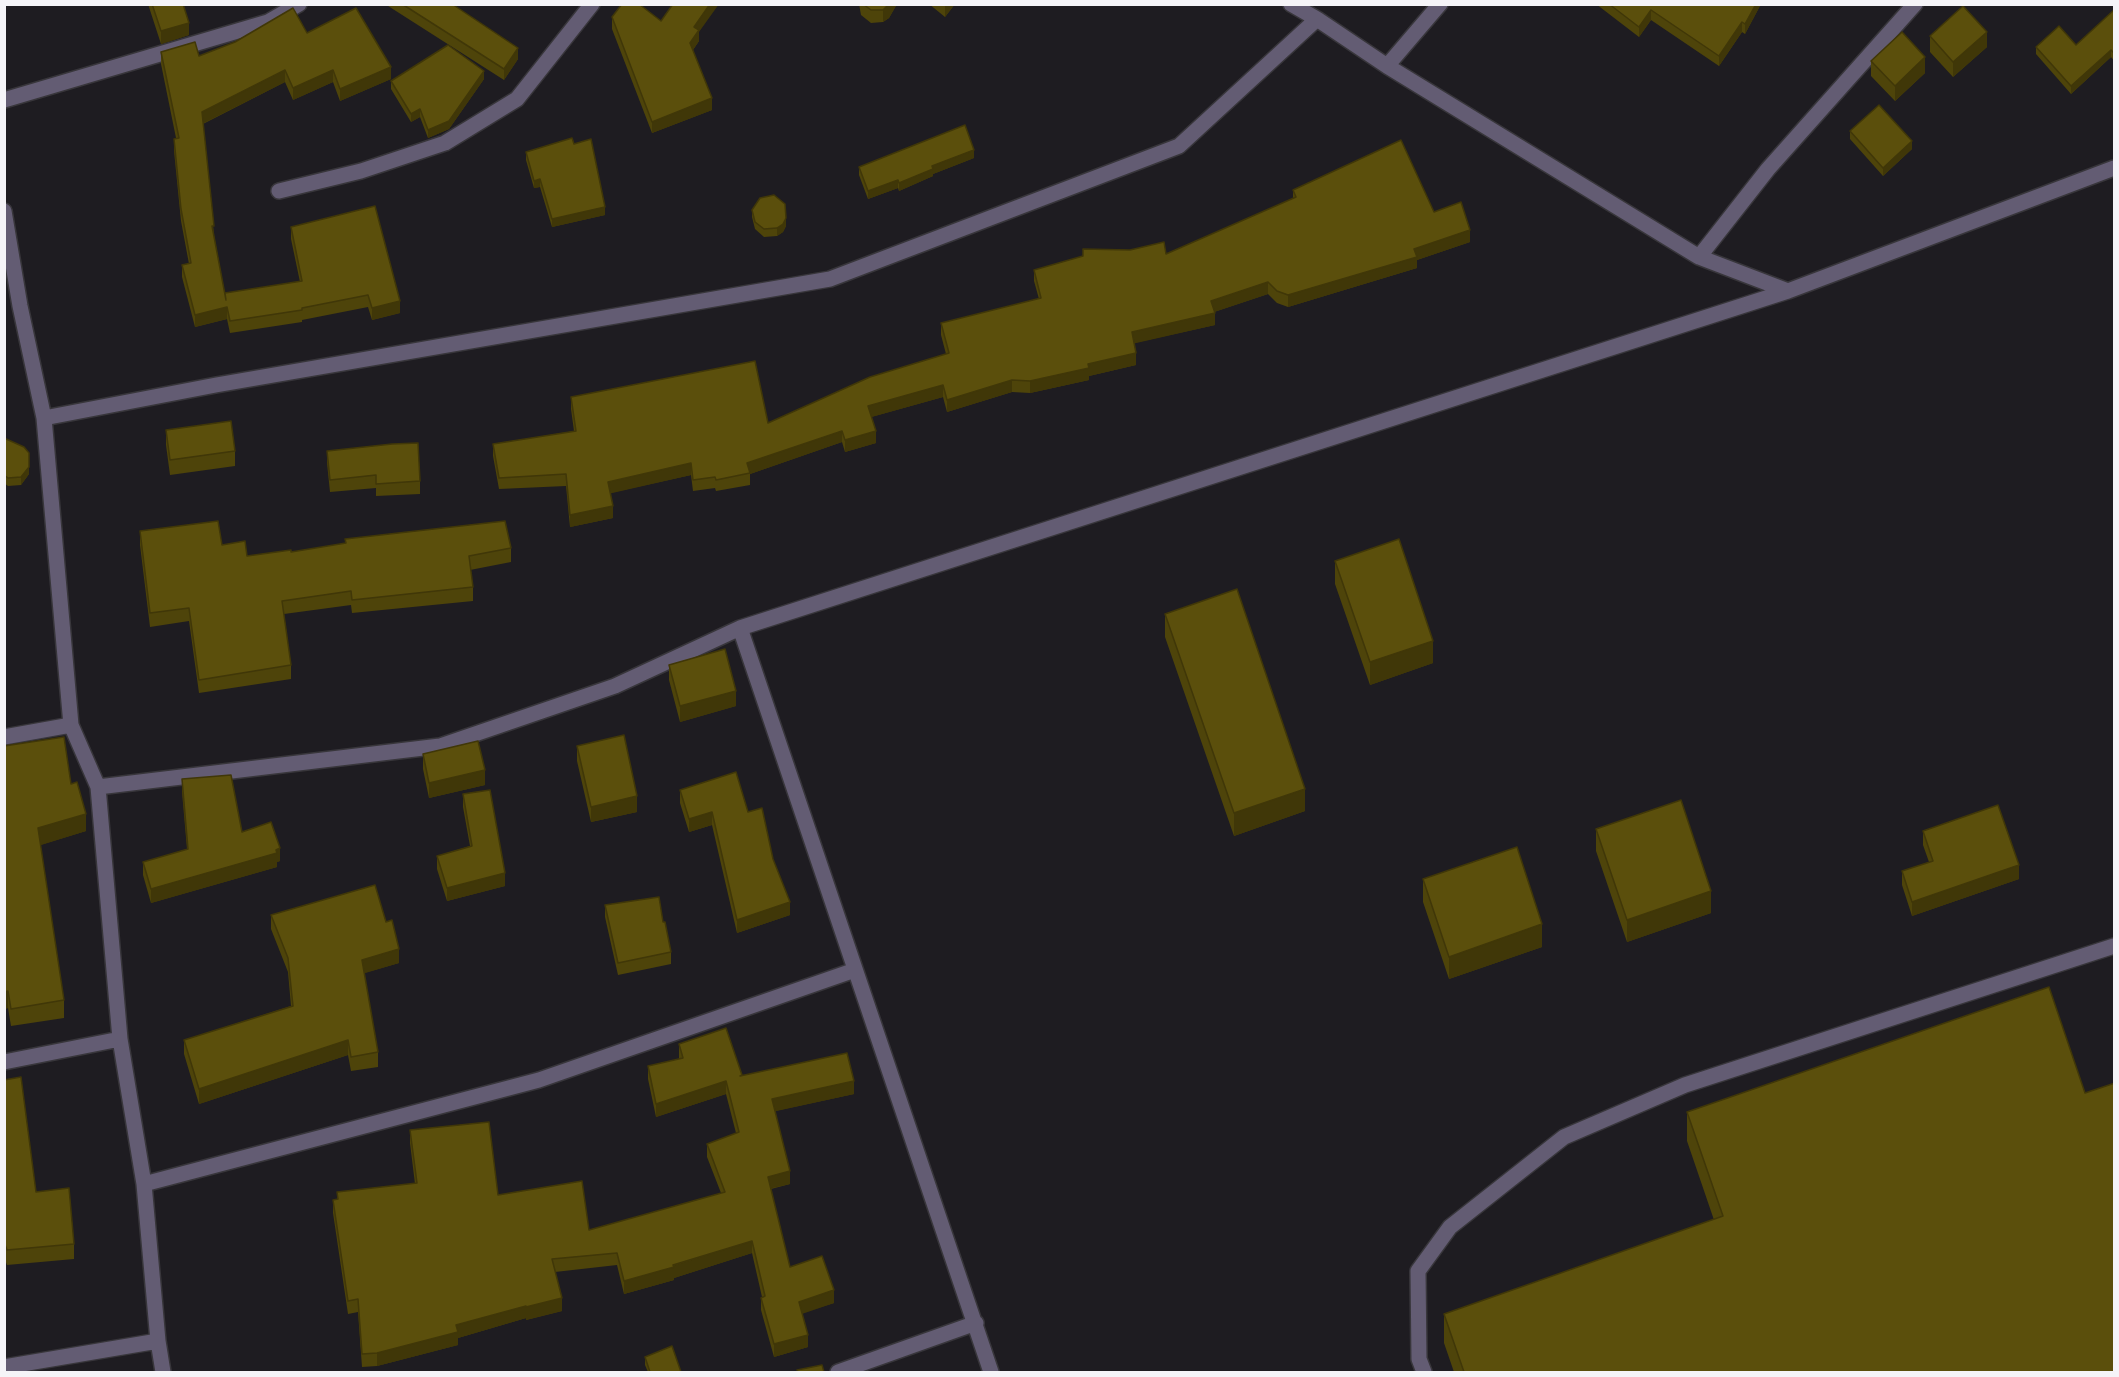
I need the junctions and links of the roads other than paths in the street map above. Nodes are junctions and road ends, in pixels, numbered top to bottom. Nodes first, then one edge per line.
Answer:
1 (299, 4) edge
2 (592, 4) edge
3 (1291, 4) edge
4 (1440, 4) edge
5 (1915, 4) edge
6 (1317, 19) junction
7 (1387, 66) junction
8 (4, 100) edge
9 (2115, 168) edge
10 (279, 191) dead end
11 (4, 211) edge
12 (1699, 257) junction
13 (1788, 291) junction
14 (20, 306) junction
15 (4, 309) edge
16 (44, 418) junction
17 (740, 628) junction
18 (71, 725) junction
19 (4, 737) edge
20 (98, 787) junction
21 (2115, 946) edge
22 (855, 970) junction
23 (120, 1039) junction
24 (4, 1062) edge
25 (144, 1184) junction
26 (976, 1323) junction
27 (158, 1341) junction
28 (4, 1367) edge
29 (163, 1372) edge
30 (838, 1372) edge
31 (991, 1372) edge
32 (1424, 1372) edge

1 - 8 street
2 - 10 street
3 - 6 street
4 - 7 street
5 - 12 street
6 - 7 street
6 - 16 street
7 - 12 street
9 - 13 street
11 - 14 street
12 - 13 street
13 - 17 street
14 - 15 street
14 - 16 street
16 - 18 street
17 - 20 street
17 - 22 street
18 - 19 street
18 - 20 street
20 - 23 street
21 - 32 street
22 - 25 street
22 - 26 street
23 - 24 street
23 - 25 street
25 - 27 street
26 - 30 street
26 - 31 street
27 - 28 street
27 - 29 street

